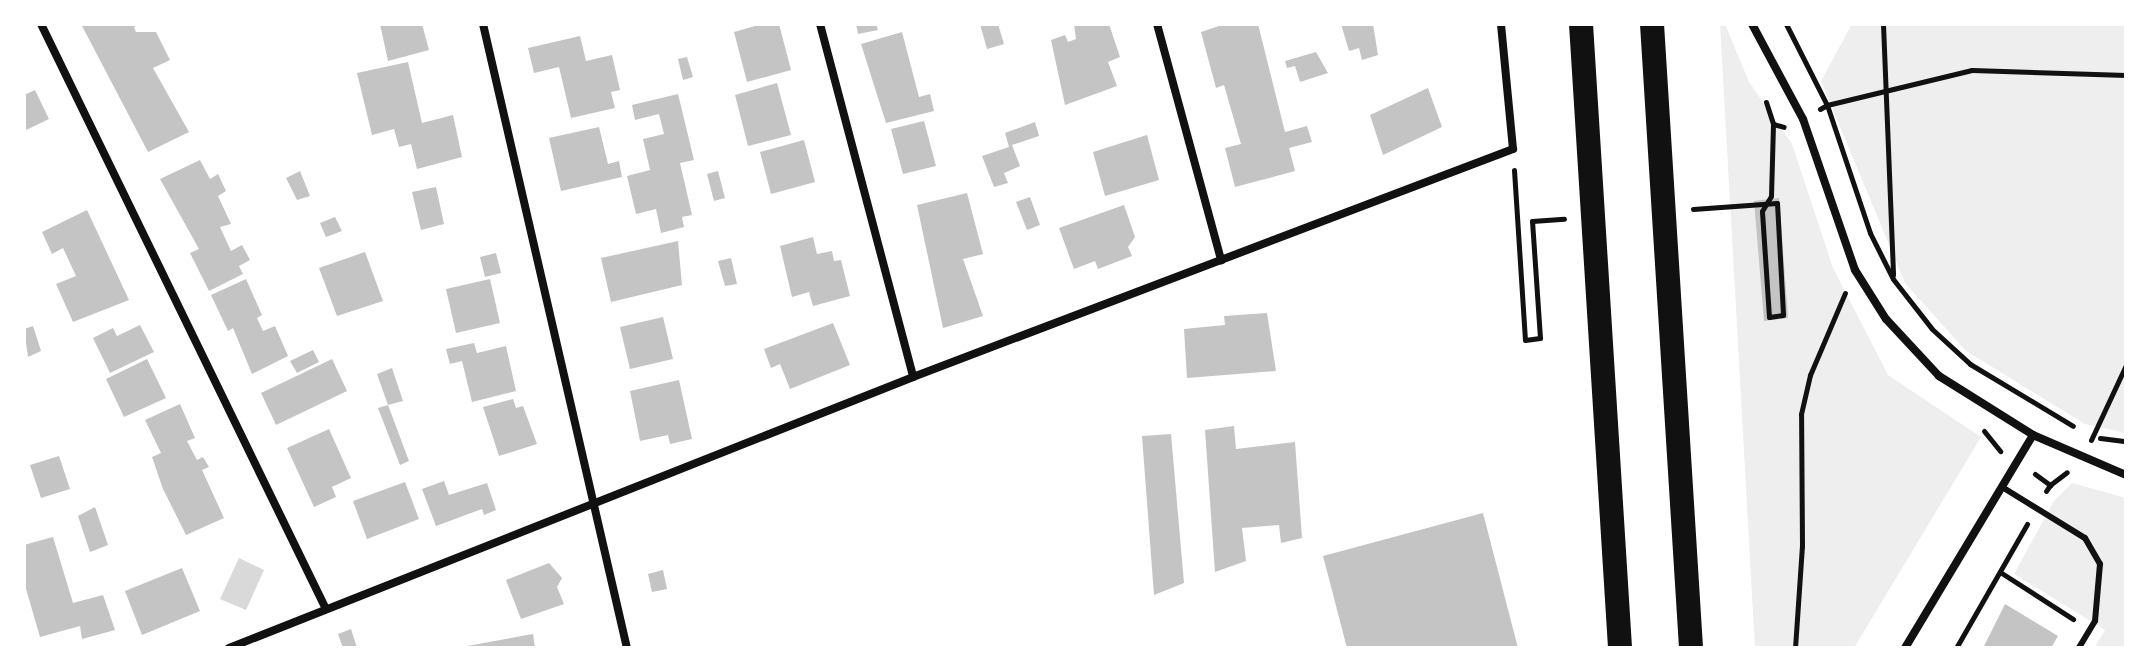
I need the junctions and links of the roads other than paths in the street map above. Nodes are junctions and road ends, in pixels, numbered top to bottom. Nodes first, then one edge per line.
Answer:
1 (41, 24) edge
2 (483, 24) edge
3 (820, 24) edge
4 (1157, 24) edge
5 (1501, 24) edge
6 (1581, 24) edge
7 (1652, 24) edge
8 (1752, 24) edge
9 (1221, 260) junction
10 (913, 377) junction
11 (2033, 435) junction
12 (2126, 475) edge
13 (2002, 487) junction
14 (595, 507) junction
15 (326, 609) junction
16 (229, 648) edge
17 (627, 648) edge
18 (1620, 648) edge
19 (1691, 648) edge
20 (1905, 648) edge
21 (2079, 648) edge

1 - 15 street
2 - 14 street
3 - 10 street
4 - 9 street
5 - 9 street
6 - 18 highway
7 - 19 highway
8 - 11 street
9 - 10 street
10 - 14 street
11 - 12 street
11 - 13 street
13 - 20 street
13 - 21 lane
14 - 15 street
14 - 17 street
15 - 16 street

